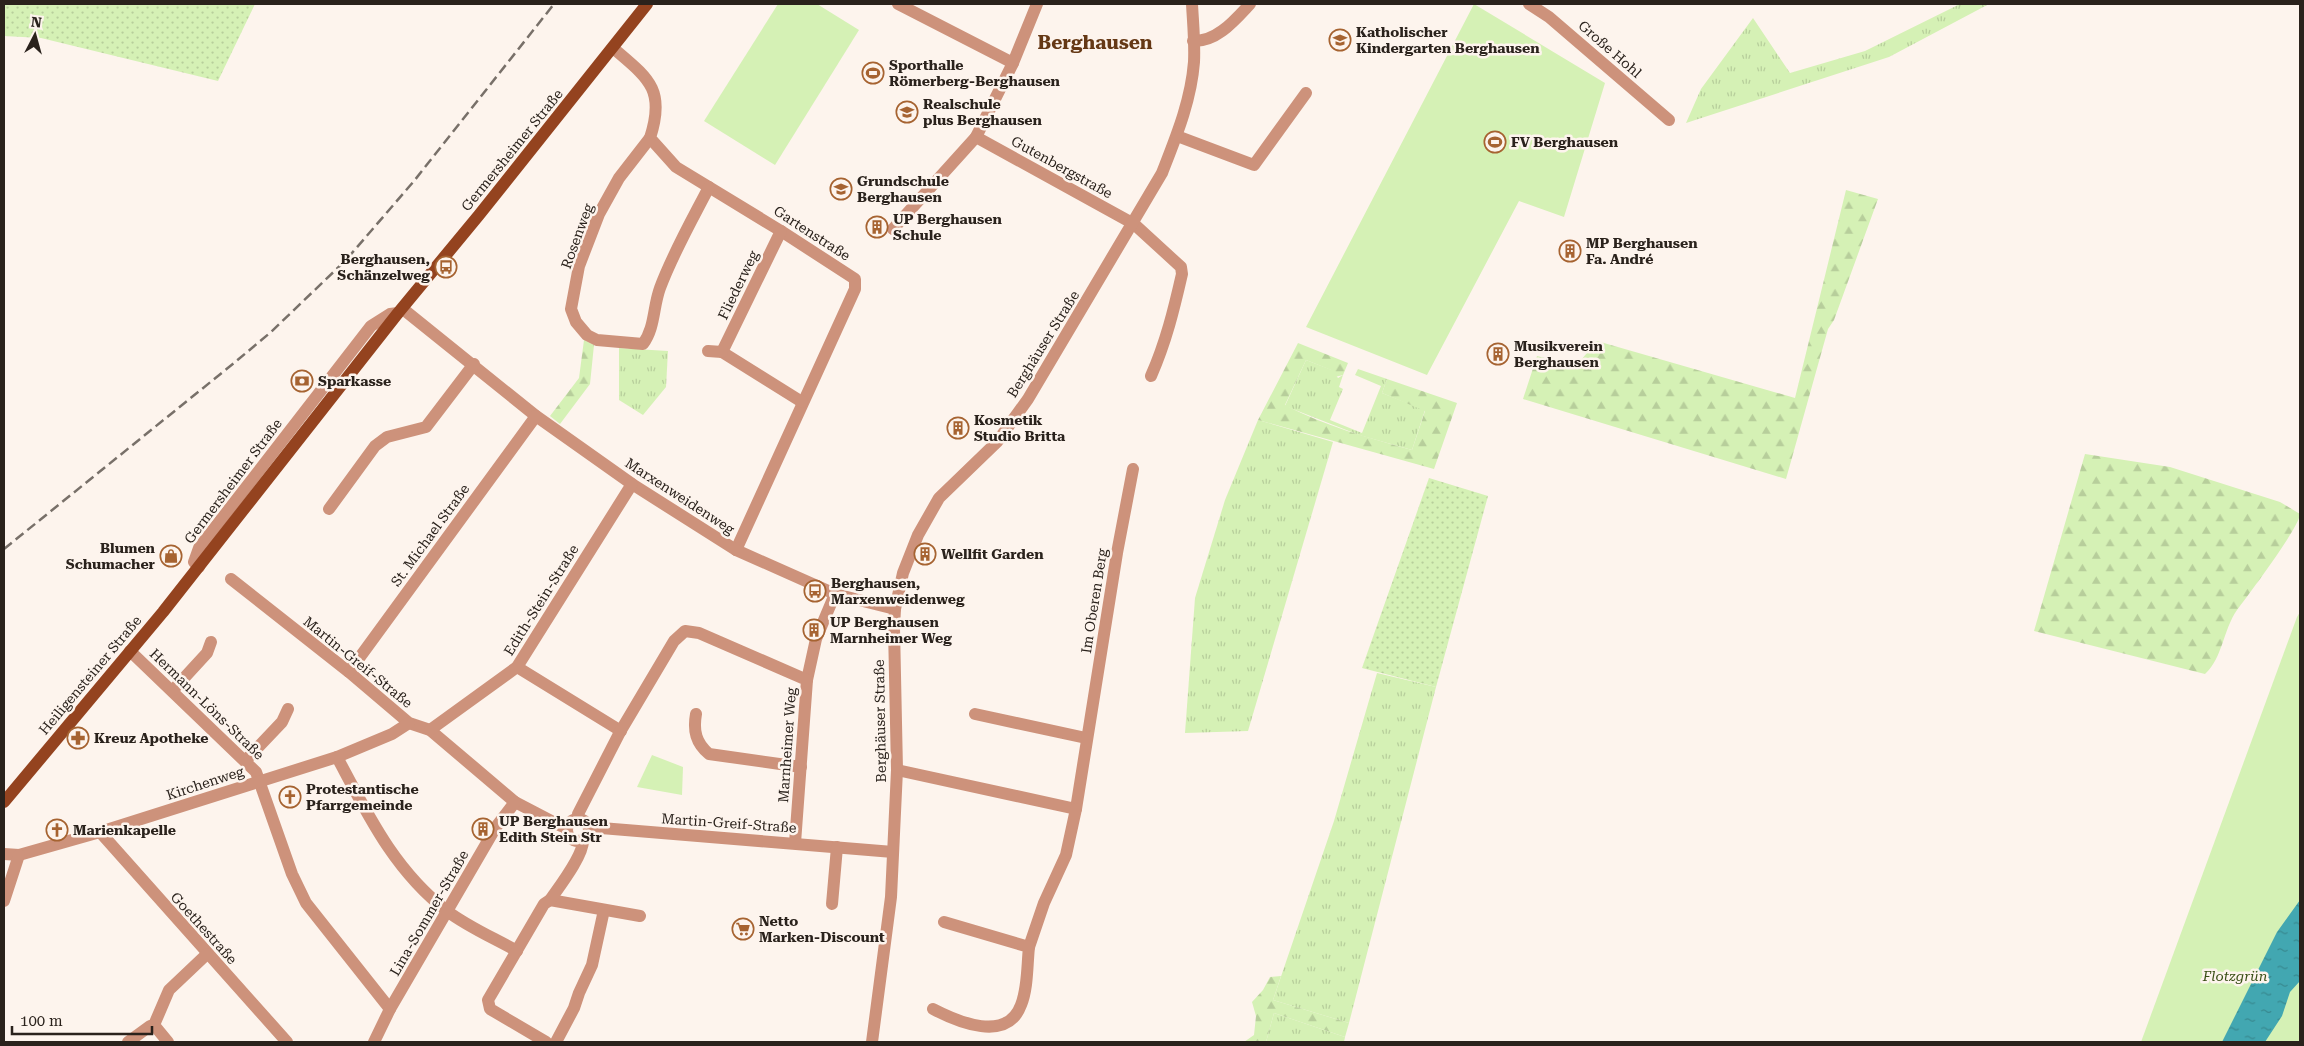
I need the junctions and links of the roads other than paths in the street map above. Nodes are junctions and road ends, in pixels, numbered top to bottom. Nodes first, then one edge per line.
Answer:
1 (647, 4) edge
2 (898, 4) edge
3 (1037, 4) edge
4 (1192, 4) edge
5 (1250, 4) edge
6 (1529, 4) edge
7 (1193, 41) junction
8 (613, 48) junction
9 (1013, 63) junction
10 (1306, 93) dead end
11 (1669, 120) dead end
12 (1177, 136) junction
13 (976, 137) junction
14 (650, 138) junction
15 (709, 187) junction
16 (1134, 224) junction
17 (893, 229) dead end
18 (781, 231) junction
19 (401, 311) junction
20 (708, 351) dead end
21 (722, 352) junction
22 (474, 364) junction
23 (1151, 376) dead end
24 (802, 402) junction
25 (536, 416) junction
26 (1133, 469) dead end
27 (632, 484) junction
28 (329, 509) dead end
29 (736, 550) junction
30 (199, 567) joint
31 (231, 579) dead end
32 (835, 594) junction
33 (895, 609) junction
34 (211, 642) dead end
35 (130, 651) junction
36 (517, 668) junction
37 (349, 672) junction
38 (807, 680) junction
39 (173, 690) junction
40 (288, 709) dead end
41 (696, 714) dead end
42 (975, 714) dead end
43 (409, 723) junction
44 (430, 730) junction
45 (621, 731) junction
46 (1086, 738) junction
47 (337, 757) junction
48 (245, 761) junction
49 (801, 767) junction
50 (897, 770) junction
51 (261, 781) junction
52 (4, 802) edge
53 (515, 802) junction
54 (1076, 810) junction
55 (578, 818) junction
56 (567, 827) junction
57 (589, 827) junction
58 (100, 832) junction
59 (583, 840) junction
60 (794, 843) junction
61 (837, 847) junction
62 (893, 852) junction
63 (4, 854) edge
64 (19, 855) junction
65 (550, 900) junction
66 (4, 901) edge
67 (832, 904) dead end
68 (604, 910) junction
69 (448, 911) junction
70 (640, 916) dead end
71 (944, 922) dead end
72 (1029, 947) junction
73 (517, 952) junction
74 (207, 954) junction
75 (390, 1009) junction
76 (932, 1009) dead end
77 (154, 1025) junction
78 (128, 1042) edge
79 (168, 1042) edge
80 (287, 1042) edge
81 (374, 1042) edge
82 (546, 1042) edge
83 (556, 1042) edge
84 (872, 1042) edge

1 - 8 main road, Germersheimer Straße
2 - 9 street
3 - 9 street
4 - 7 street, Berghäuser Straße
5 - 7 street
6 - 11 street, Große Hohl
7 - 12 street, Berghäuser Straße
8 - 14 street
8 - 19 main road, Germersheimer Straße
9 - 13 street
10 - 12 street
12 - 16 street, Berghäuser Straße
13 - 16 street, Gutenbergstraße
13 - 17 street
14 - 15 street, Gartenstraße
14 - 15 street, Rosenweg
15 - 18 street, Gartenstraße
16 - 23 street, Gutenbergstraße
16 - 33 street, Berghäuser Straße
18 - 21 street, Fliederweg
18 - 24 street, Gartenstraße
19 - 22 street, Marxenweidenweg
19 - 30 main road, Germersheimer Straße
20 - 21 street
21 - 24 street
22 - 25 street, Marxenweidenweg
22 - 28 street
24 - 29 street, Gartenstraße
25 - 27 street, Marxenweidenweg
25 - 37 street, St. Michael Straße
26 - 46 street, Im Oberen Berg
27 - 29 street, Marxenweidenweg
27 - 36 street, Edith-Stein-Straße
29 - 32 street, Marxenweidenweg
30 - 35 main road, Heiligensteiner Straße
31 - 37 street, Martin-Greif-Straße
32 - 33 street, Marxenweidenweg
32 - 38 street, Marnheimer Weg
33 - 50 street, Berghäuser Straße
34 - 39 street
35 - 39 street, Hermann-Löns-Straße
35 - 52 main road, Heiligensteiner Straße
36 - 44 street, Edith-Stein-Straße
36 - 45 street
37 - 43 street, Martin-Greif-Straße
38 - 45 street, Marnheimer Weg
38 - 49 street, Marnheimer Weg
39 - 48 street, Hermann-Löns-Straße
40 - 48 street
41 - 49 street
42 - 46 street
43 - 44 street, Martin-Greif-Straße
43 - 47 street, Kirchenweg
44 - 53 street, Martin-Greif-Straße
45 - 55 street, Marnheimer Weg
46 - 54 street, Im Oberen Berg
47 - 51 street, Kirchenweg
47 - 69 street
48 - 51 street, Hermann-Löns-Straße
49 - 60 street, Marnheimer Weg
50 - 54 street
50 - 62 street, Berghäuser Straße
51 - 58 street, Kirchenweg
51 - 75 street
53 - 56 street, Martin-Greif-Straße
53 - 69 street, Lina-Sommer-Straße
54 - 72 street, Im Oberen Berg
55 - 56 street
55 - 57 street
56 - 59 street, Martin-Greif-Straße
57 - 59 street
57 - 60 street, Martin-Greif-Straße
58 - 64 street, Kirchenweg
58 - 74 street, Goethestraße
59 - 65 street
60 - 61 street, Martin-Greif-Straße
61 - 62 street, Martin-Greif-Straße
61 - 67 street
62 - 84 street, Berghäuser Straße
63 - 64 street, Kirchenweg
64 - 66 street
65 - 68 street
65 - 73 street
68 - 70 street
68 - 83 street
69 - 73 street
69 - 75 street, Lina-Sommer-Straße
71 - 72 street
72 - 76 street, Im Oberen Berg
73 - 82 street
74 - 77 street
74 - 80 street, Goethestraße
75 - 81 street, Lina-Sommer-Straße
77 - 78 street
77 - 79 street

